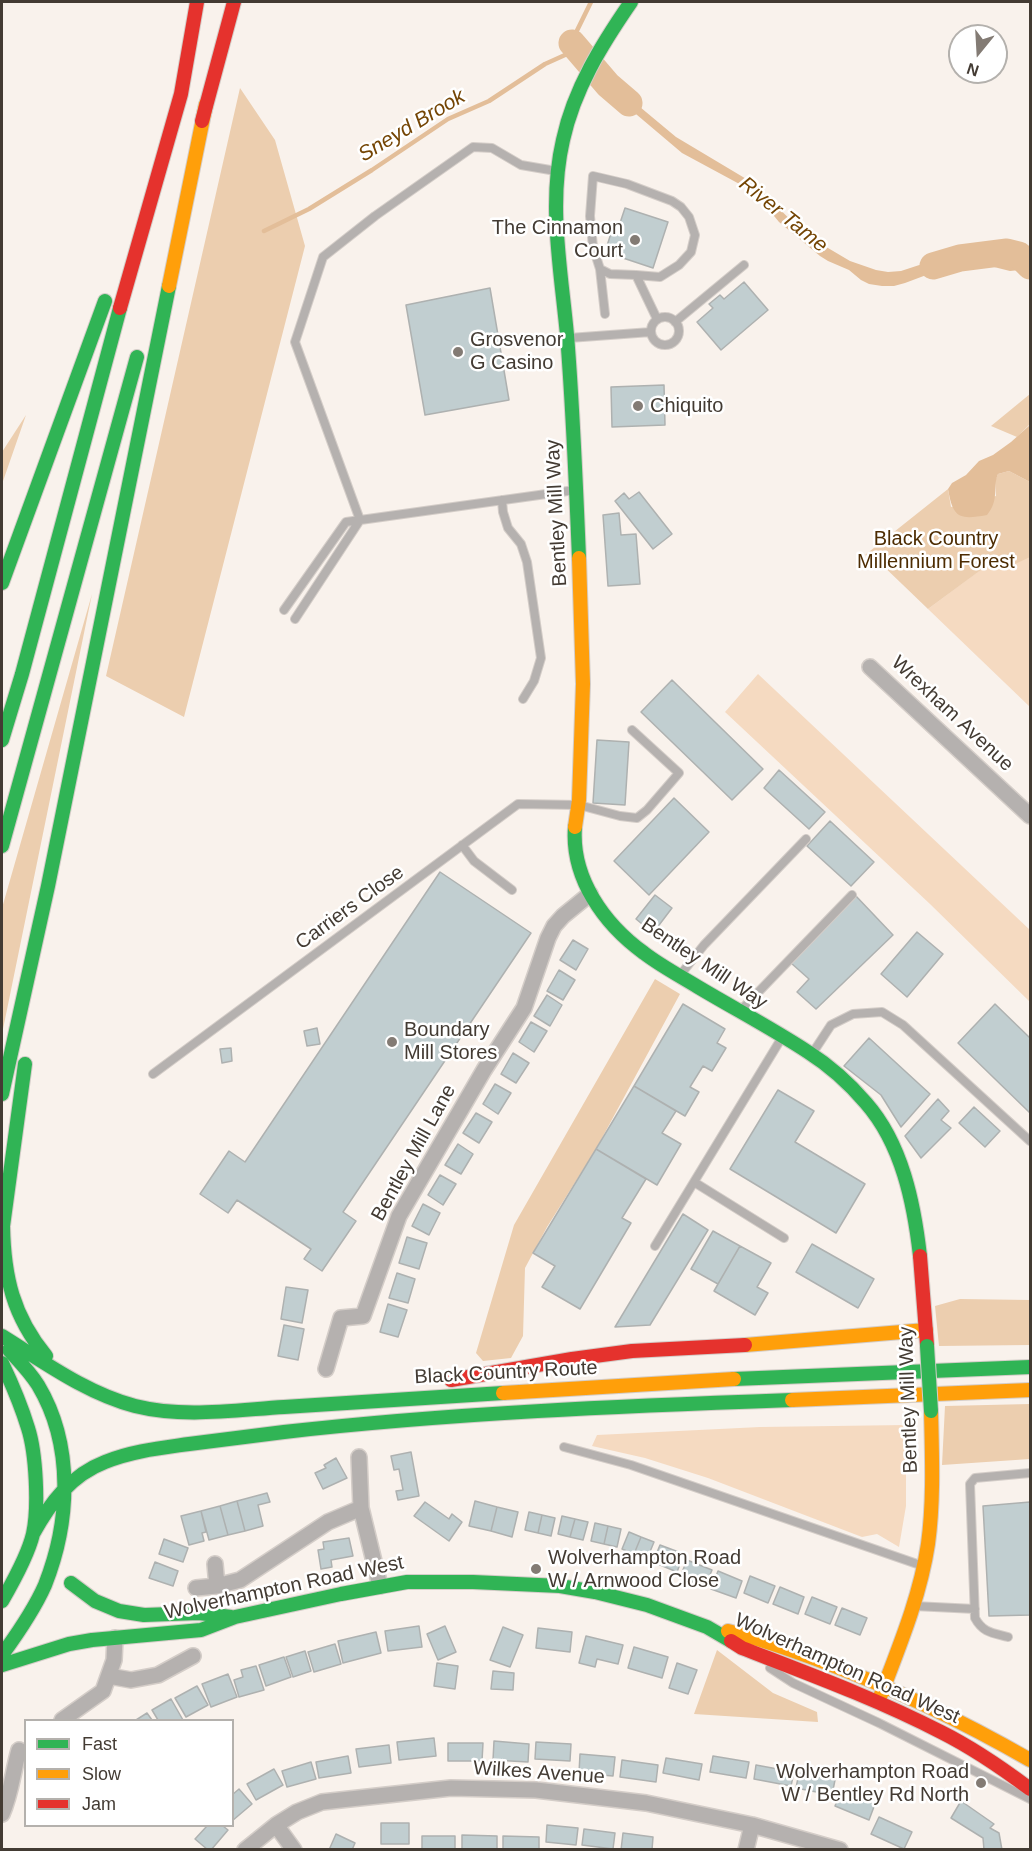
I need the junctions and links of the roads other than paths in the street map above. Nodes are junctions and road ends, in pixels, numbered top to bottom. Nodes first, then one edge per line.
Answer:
1 (197, 2) edge
2 (234, 2) edge
3 (631, 2) edge
4 (181, 94) junction
5 (206, 104) junction
6 (557, 172) junction
7 (744, 264) dead end
8 (600, 269) junction
9 (636, 275) junction
10 (150, 310) dead end
11 (605, 314) dead end
12 (657, 319) junction
13 (675, 322) junction
14 (651, 332) junction
15 (567, 338) junction
16 (141, 344) dead end
17 (576, 490) junction
18 (502, 500) junction
19 (360, 520) junction
20 (2, 583) edge
21 (284, 610) dead end
22 (294, 619) dead end
23 (870, 667) dead end
24 (523, 699) dead end
25 (632, 730) dead end
26 (2, 740) edge
27 (579, 805) junction
28 (1030, 816) edge
29 (806, 839) dead end
30 (462, 845) junction
31 (2, 846) edge
32 (48, 886) junction
33 (512, 890) dead end
34 (590, 894) junction
35 (852, 894) dead end
36 (680, 976) junction
37 (739, 1012) junction
38 (782, 1037) junction
39 (812, 1055) junction
40 (153, 1074) dead end
41 (2, 1094) edge
42 (1030, 1141) edge
43 (694, 1182) junction
44 (784, 1238) dead end
45 (655, 1246) dead end
46 (926, 1330) junction
47 (2, 1336) edge
48 (2, 1341) edge
49 (2, 1363) edge
50 (1030, 1367) edge
51 (326, 1369) dead end
52 (71, 1378) junction
53 (1030, 1390) edge
54 (310, 1404) junction
55 (564, 1447) dead end
56 (359, 1457) dead end
57 (1030, 1473) edge
58 (66, 1488) junction
59 (361, 1508) junction
60 (33, 1534) junction
61 (61, 1535) junction
62 (214, 1563) dead end
63 (924, 1566) junction
64 (71, 1583) junction
65 (217, 1586) junction
66 (380, 1587) junction
67 (196, 1588) dead end
68 (2, 1601) edge
69 (912, 1606) junction
70 (975, 1609) junction
71 (93, 1614) dead end
72 (235, 1617) junction
73 (707, 1627) junction
74 (111, 1632) junction
75 (1008, 1637) dead end
76 (742, 1648) junction
77 (2, 1655) edge
78 (193, 1656) dead end
79 (2, 1665) edge
80 (109, 1676) junction
81 (884, 1686) junction
82 (878, 1703) junction
83 (63, 1719) edge
84 (22, 1748) edge
85 (2, 1757) edge
86 (1030, 1760) edge
87 (1030, 1789) edge
88 (1030, 1799) edge
89 (2, 1814) edge
90 (276, 1825) junction
91 (752, 1826) junction
92 (245, 1850) edge
93 (294, 1850) edge
94 (746, 1850) edge
95 (840, 1850) edge

1 - 4 main road
2 - 5 main road
3 - 6 main road, Bentley Mill Way
4 - 20 main road
4 - 26 main road
5 - 10 main road
5 - 32 main road
6 - 15 main road, Bentley Mill Way
6 - 19 lane
7 - 13 lane
8 - 9 lane
8 - 9 lane
8 - 11 lane
9 - 12 lane
12 - 13 lane
12 - 14 lane
13 - 14 lane
14 - 15 lane
15 - 17 main road, Bentley Mill Way
16 - 31 main road
17 - 18 lane
17 - 27 main road, Bentley Mill Way
18 - 19 lane
18 - 24 lane
19 - 21 lane
19 - 22 lane
23 - 28 street, Wrexham Avenue
25 - 27 lane, Carriers Close
27 - 30 lane, Carriers Close
27 - 34 main road, Bentley Mill Way
29 - 36 lane
30 - 33 lane
30 - 40 lane, Carriers Close
32 - 41 main road
32 - 52 main road
34 - 36 main road, Bentley Mill Way
34 - 51 street, Bentley Mill Lane
35 - 37 lane
36 - 37 main road, Bentley Mill Way
37 - 38 main road, Bentley Mill Way
38 - 39 main road, Bentley Mill Way
38 - 43 lane
39 - 42 lane
39 - 46 main road, Bentley Mill Way
43 - 44 lane
43 - 45 lane
46 - 54 main road
46 - 63 main road, Bentley Mill Way, bridge
47 - 52 main road, Black Country Route
48 - 58 main road
49 - 60 main road
50 - 54 main road, Black Country Route
52 - 54 main road, Black Country Route
53 - 58 main road, Black Country Route
55 - 63 lane
56 - 59 street
57 - 70 lane
58 - 60 main road, Black Country Route
58 - 61 main road
59 - 65 street
59 - 66 street
60 - 68 main road
61 - 64 main road
61 - 77 main road
62 - 65 street
63 - 69 main road, Bentley Mill Way
64 - 71 main road
64 - 72 main road
65 - 67 street
66 - 72 main road, Wolverhampton Road West
66 - 73 main road, Wolverhampton Road West
69 - 70 lane
69 - 81 main road, Bentley Mill Way
70 - 75 lane
72 - 74 main road, Wolverhampton Road West
73 - 76 main road, Wolverhampton Road West
73 - 81 main road, Wolverhampton Road West
74 - 79 main road, Wolverhampton Road West
74 - 80 street
76 - 82 main road, Wolverhampton Road West
76 - 88 lane
78 - 80 street
80 - 83 street
81 - 82 main road, Bentley Mill Way
81 - 86 main road, Wolverhampton Road West
82 - 87 main road, Wolverhampton Road West
84 - 85 street
84 - 89 street
90 - 91 street, Wilkes Avenue
90 - 92 street, Wilkes Avenue
90 - 93 street
91 - 94 street
91 - 95 street, Wilkes Avenue

